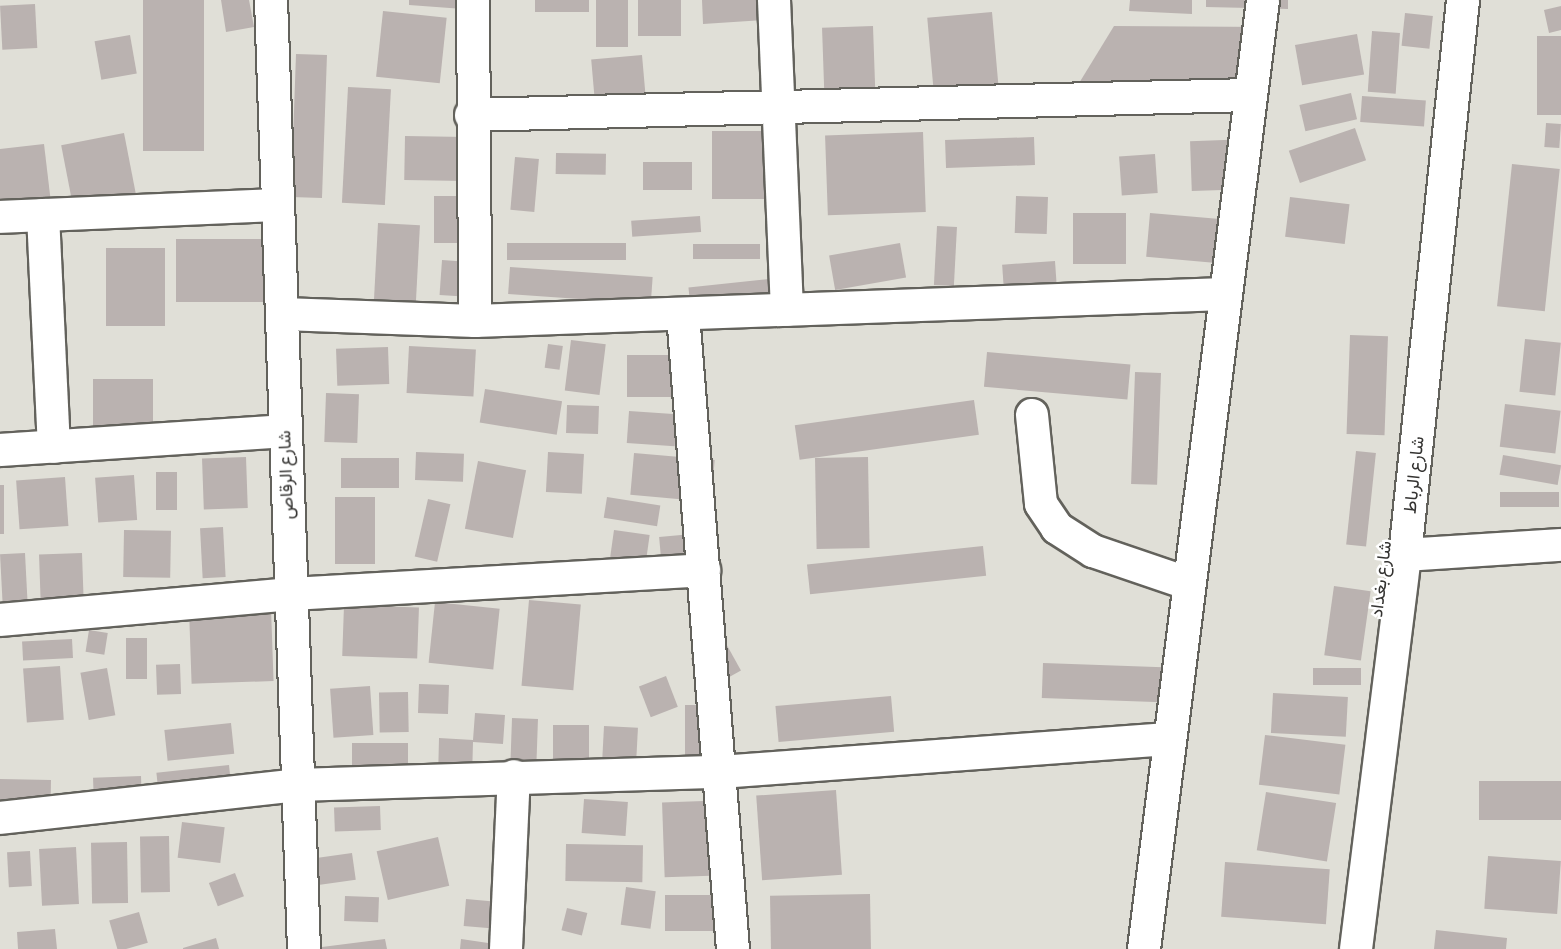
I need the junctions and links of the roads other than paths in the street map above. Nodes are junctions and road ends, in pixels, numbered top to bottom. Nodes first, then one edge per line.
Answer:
1 (271, 0) edge
2 (473, 0) edge
3 (774, 0) edge
4 (1264, 0) edge
5 (1441, 0) edge
6 (1463, 0) edge
7 (1251, 95) junction
8 (783, 107) junction
9 (471, 115) junction
10 (278, 205) junction
11 (43, 215) junction
12 (0, 217) edge
13 (1225, 294) junction
14 (787, 310) junction
15 (283, 314) junction
16 (683, 314) junction
17 (475, 321) junction
18 (1032, 415) dead end
19 (285, 431) junction
20 (54, 447) junction
21 (0, 450) edge
22 (1561, 545) edge
23 (1405, 555) junction
24 (704, 570) junction
25 (1186, 583) junction
26 (290, 594) junction
27 (0, 620) edge
28 (1166, 739) junction
29 (719, 772) junction
30 (514, 776) junction
31 (297, 785) junction
32 (0, 818) edge
33 (304, 949) edge
34 (506, 949) edge
35 (733, 949) edge
36 (1144, 949) edge
37 (1336, 949) edge
38 (1356, 949) edge

1 - 10 street, شارع الرقاص
2 - 9 street
3 - 8 street
4 - 7 street
5 - 37 street, شارع بغداد
6 - 23 street, شارع الرباط
7 - 8 street
7 - 13 street
8 - 9 street
8 - 14 street
9 - 17 street
10 - 11 street
10 - 15 street, شارع الرقاص
11 - 12 street
11 - 20 street
13 - 14 street
13 - 25 street
14 - 16 street
15 - 17 street
15 - 19 street, شارع الرقاص
16 - 17 street
16 - 24 street
18 - 25 street
19 - 20 street
19 - 26 street, شارع الرقاص
20 - 21 street
22 - 23 street
23 - 38 street, شارع الرباط
24 - 26 street
24 - 29 street
25 - 28 street
26 - 27 street
26 - 31 street, شارع الرقاص
28 - 29 street
28 - 36 street
29 - 30 street
29 - 35 street
30 - 31 street
30 - 34 street
31 - 32 street
31 - 33 street, شارع الرقاص

